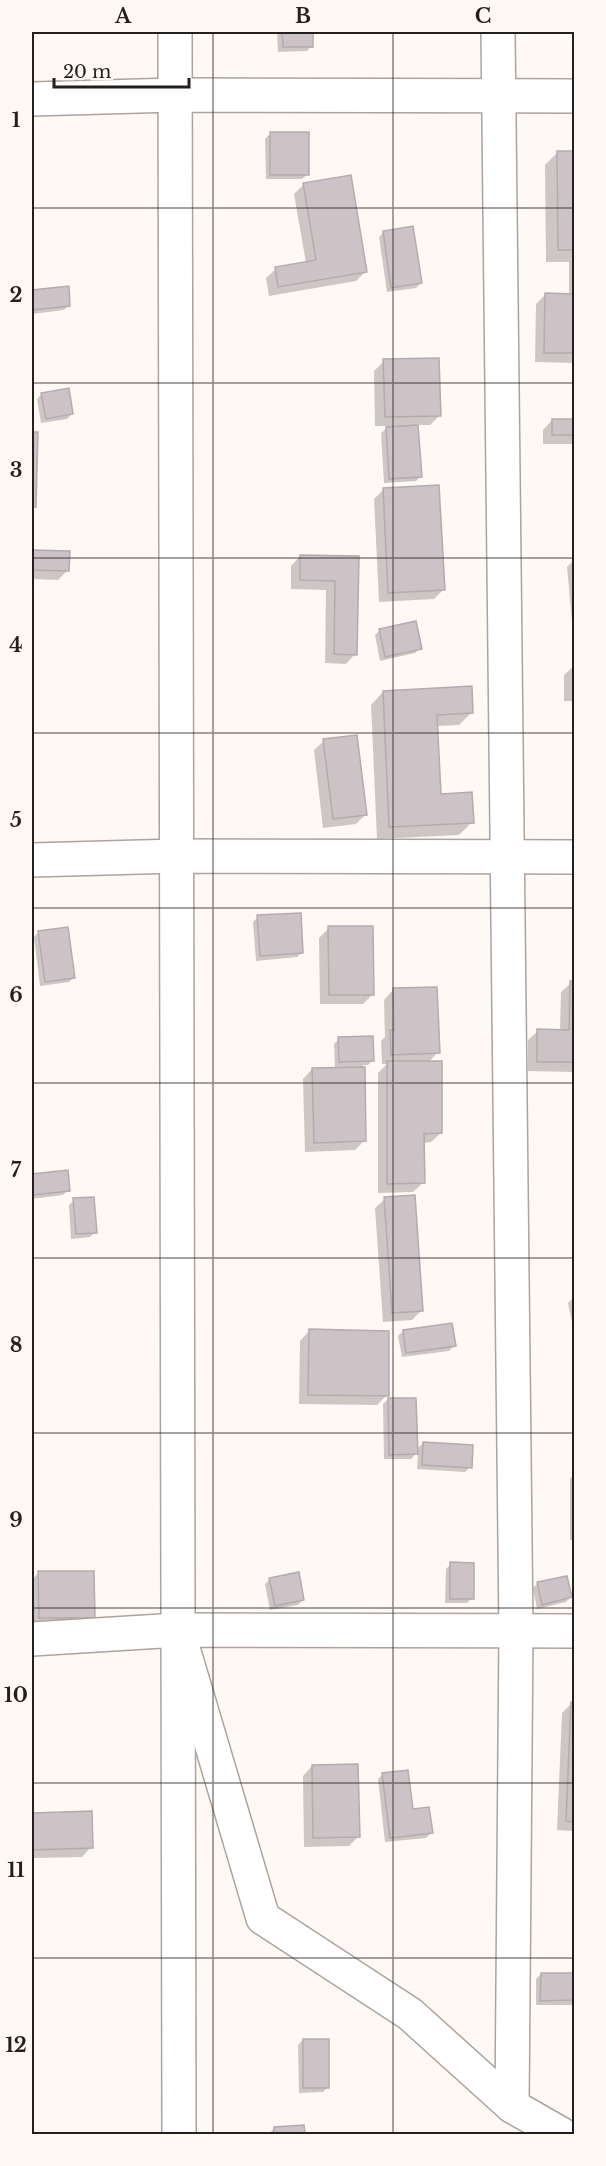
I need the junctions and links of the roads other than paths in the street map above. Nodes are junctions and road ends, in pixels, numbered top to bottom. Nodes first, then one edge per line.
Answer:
1 (175, 32) edge
2 (498, 32) edge
3 (175, 95) junction
4 (499, 96) junction
5 (574, 96) edge
6 (32, 99) edge
7 (177, 856) junction
8 (507, 857) junction
9 (574, 857) edge
10 (32, 860) edge
11 (178, 1630) junction
12 (516, 1631) junction
13 (574, 1631) edge
14 (32, 1639) edge
15 (512, 2106) junction
16 (179, 2134) edge
17 (561, 2134) edge

1 - 3 street
2 - 4 street
3 - 4 street
3 - 6 street
3 - 7 street
4 - 5 street
4 - 8 street
7 - 8 street
7 - 10 street
7 - 11 street
8 - 9 street
8 - 12 street
11 - 12 street
11 - 14 street
11 - 15 street
11 - 16 street
12 - 13 street
12 - 15 street
15 - 17 street

